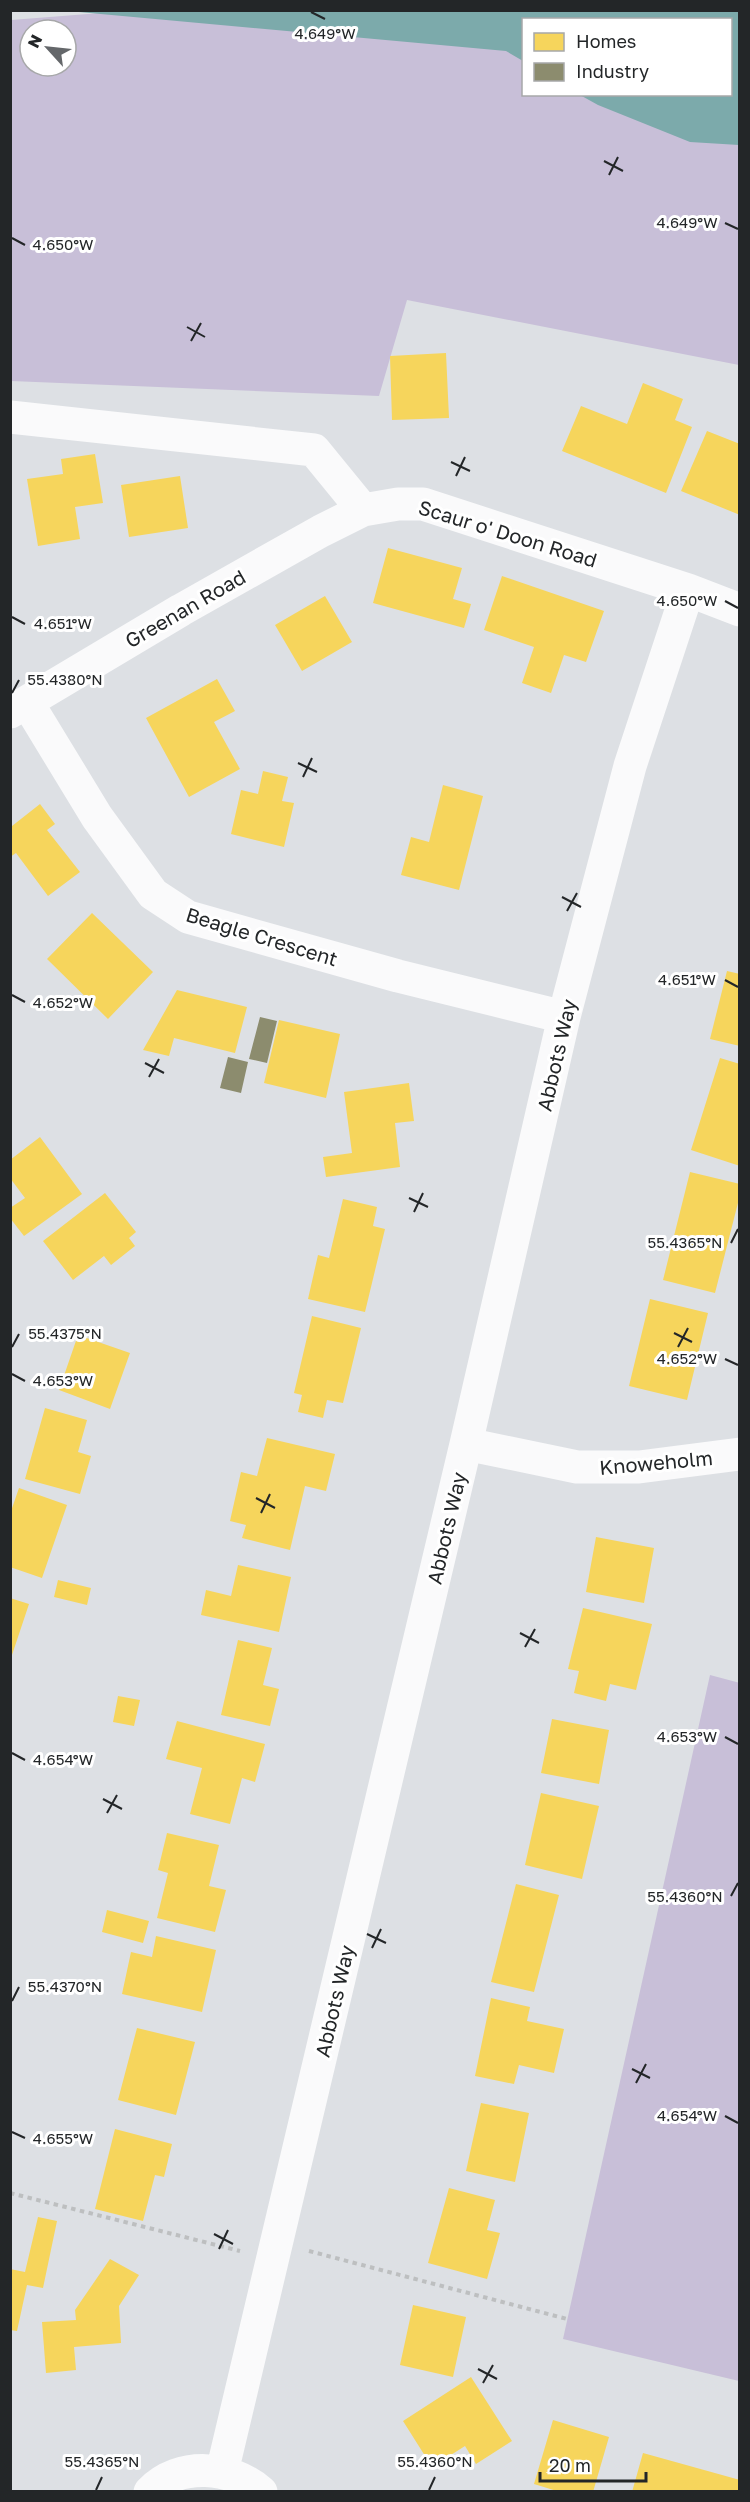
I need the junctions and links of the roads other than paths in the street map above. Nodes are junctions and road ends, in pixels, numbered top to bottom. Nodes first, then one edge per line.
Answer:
1 (10, 417) edge
2 (363, 510) junction
3 (688, 590) junction
4 (740, 610) edge
5 (19, 707) edge
6 (564, 1017) junction
7 (466, 1444) junction
8 (740, 1454) edge
9 (222, 2472) junction
10 (150, 2492) edge
11 (261, 2492) edge

1 - 2 street
2 - 3 street, Scaur o' Doon Road
2 - 5 street, Greenan Road
3 - 4 street, Scaur o' Doon Road
3 - 6 street, Abbots Way
5 - 6 street, Beagle Crescent
6 - 7 street, Abbots Way
7 - 8 street, Knoweholm
7 - 9 street, Abbots Way
9 - 10 street
9 - 11 street

